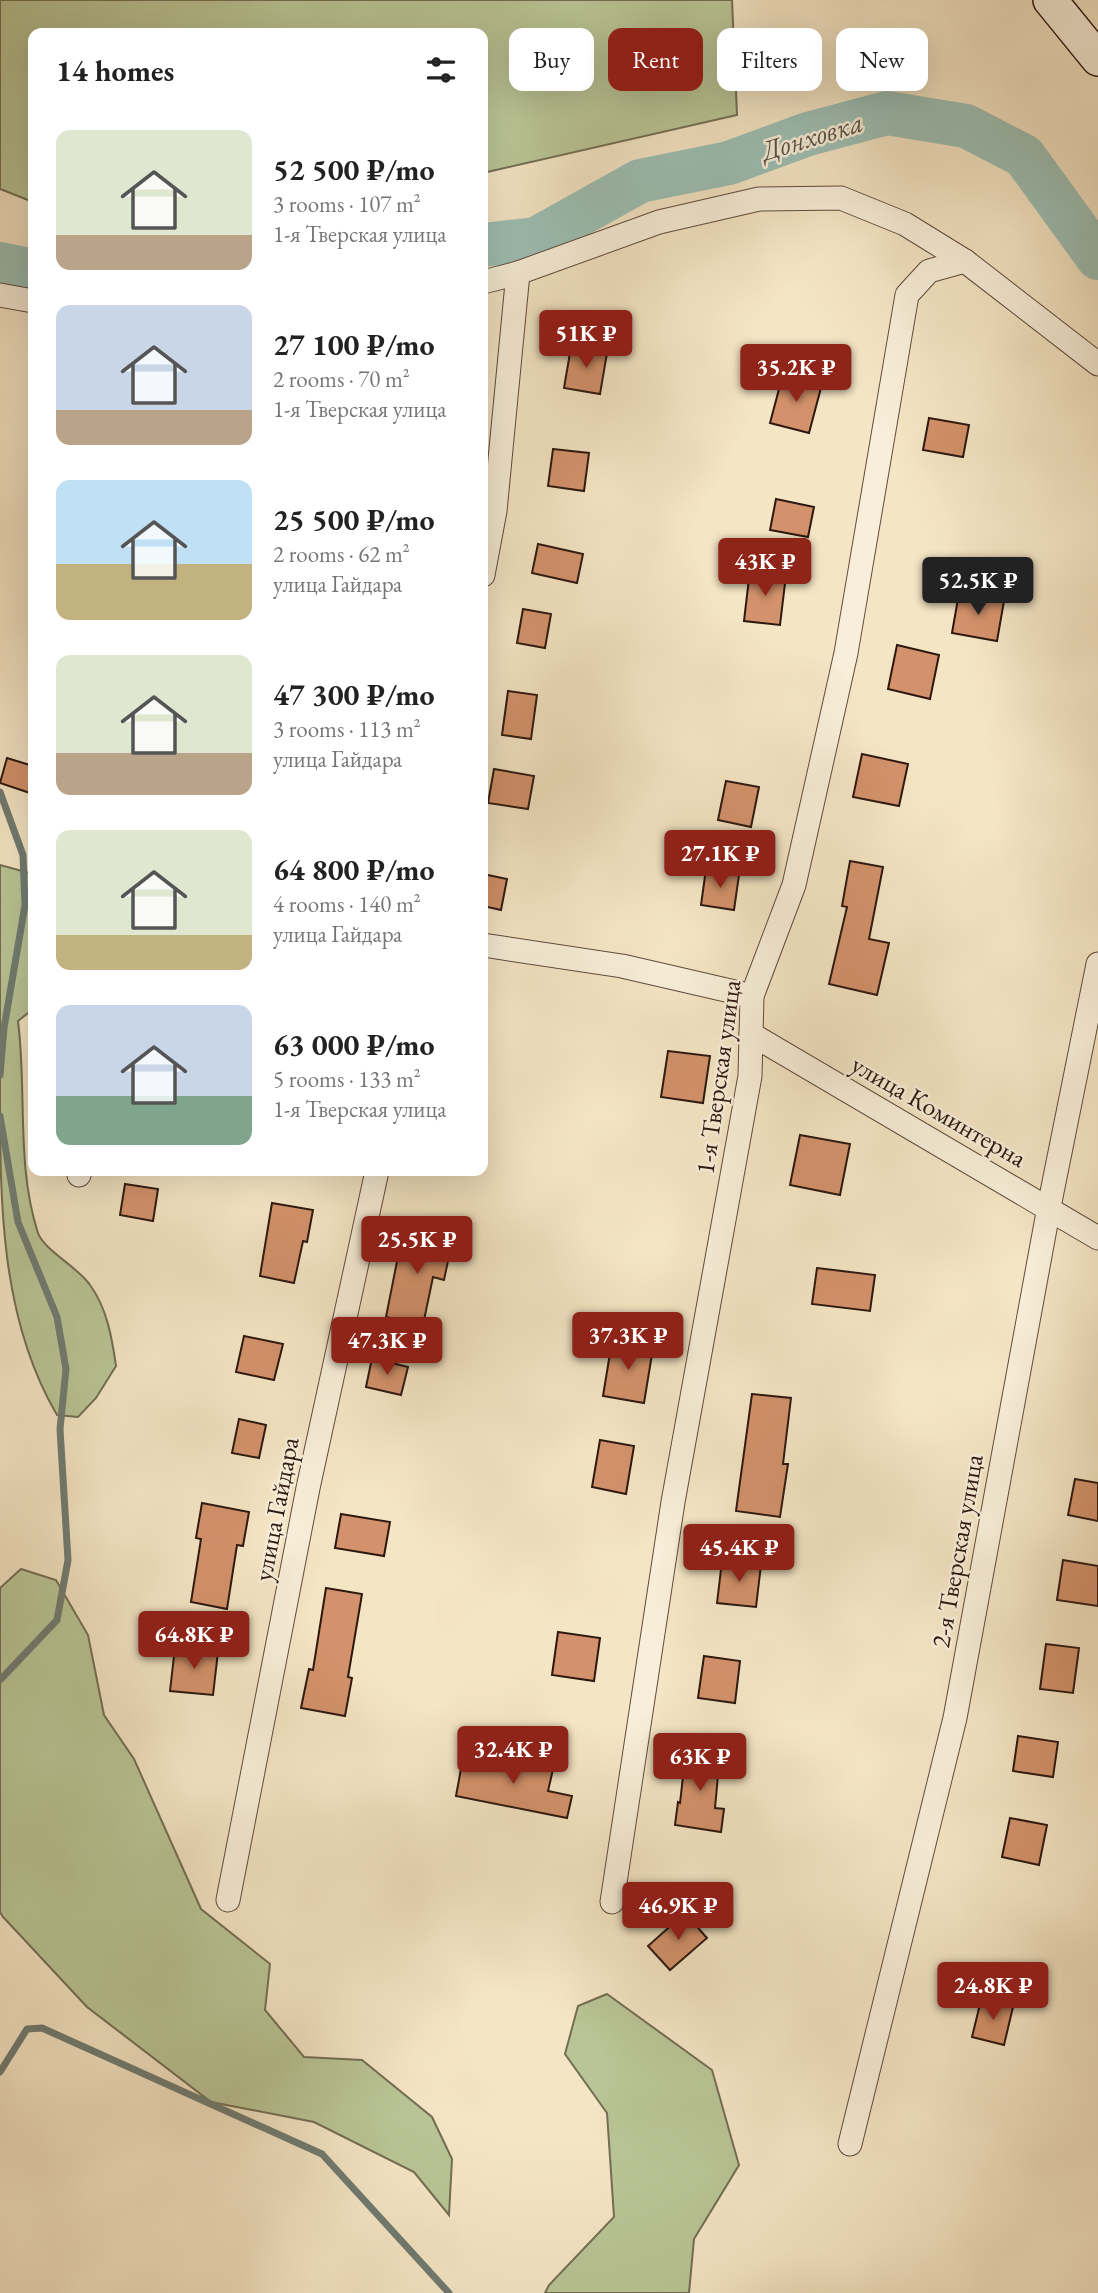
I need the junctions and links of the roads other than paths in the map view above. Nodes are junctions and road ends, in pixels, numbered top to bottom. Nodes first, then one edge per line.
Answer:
1 (1050, 0) edge
2 (1098, 59) edge
3 (965, 261) junction
4 (518, 272) junction
5 (488, 281) edge
6 (0, 295) edge
7 (28, 300) edge
8 (1098, 364) edge
9 (488, 548) edge
10 (488, 946) edge
11 (1098, 964) edge
12 (752, 996) junction
13 (751, 1034) junction
14 (376, 1176) edge
15 (1049, 1207) junction
16 (1098, 1238) edge
17 (228, 1900) dead end
18 (612, 1902) dead end
19 (850, 2144) dead end

1 - 2 street
3 - 4 street
3 - 8 street
3 - 12 street, 1-я Тверская улица
4 - 5 street
4 - 9 street
6 - 7 street
10 - 12 street
11 - 15 street, 2-я Тверская улица
12 - 13 street, 1-я Тверская улица
13 - 15 street, улица Коминтерна
13 - 18 street, 1-я Тверская улица
14 - 17 street, улица Гайдара
15 - 16 street, улица Коминтерна
15 - 19 street, 2-я Тверская улица

